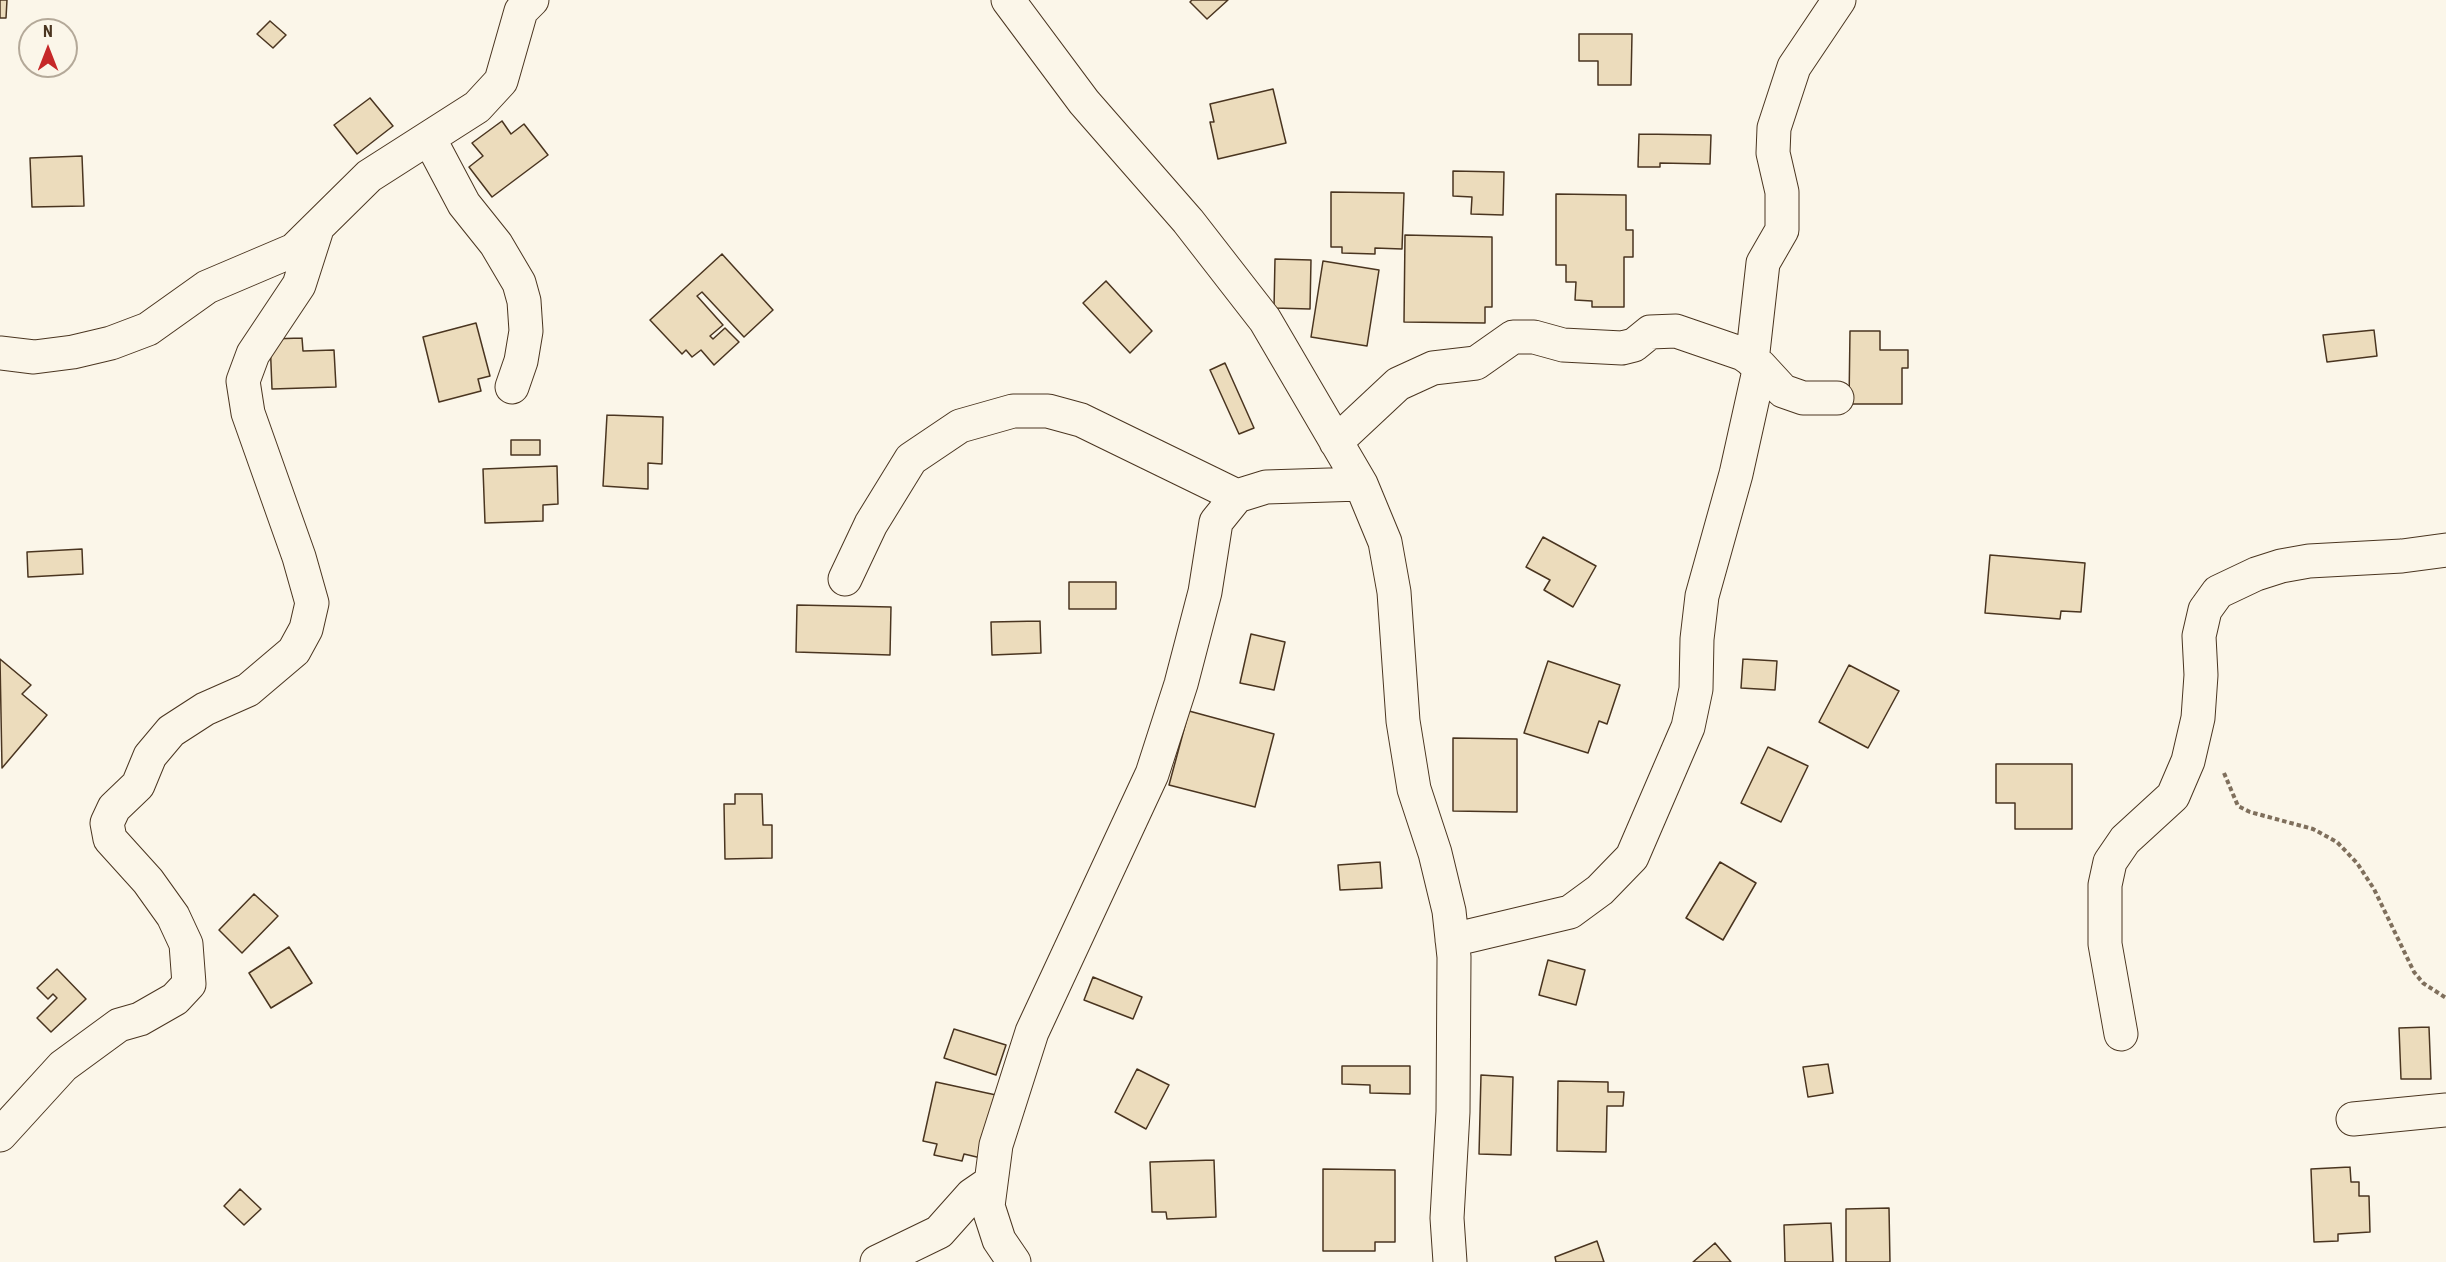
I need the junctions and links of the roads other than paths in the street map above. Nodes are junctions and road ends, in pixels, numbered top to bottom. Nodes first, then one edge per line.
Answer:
1 (532, 0) edge
2 (1008, 0) edge
3 (1839, 0) edge
4 (429, 138) junction
5 (316, 231) junction
6 (0, 353) edge
7 (1756, 364) junction
8 (512, 387) dead end
9 (1837, 398) dead end
10 (1336, 442) junction
11 (1361, 484) junction
12 (1237, 496) junction
13 (2446, 550) edge
14 (845, 579) dead end
15 (1452, 940) junction
16 (2121, 1034) dead end
17 (2446, 1110) edge
18 (2353, 1119) dead end
19 (0, 1135) edge
20 (990, 1182) junction
21 (877, 1262) edge
22 (1014, 1262) edge
23 (1450, 1262) edge

1 - 4 street
2 - 10 street
3 - 7 street
4 - 5 street
4 - 8 street
5 - 6 street
5 - 19 street
7 - 9 street
7 - 10 street
7 - 15 street
10 - 11 street
11 - 12 street
11 - 15 street
12 - 14 street
12 - 20 street
13 - 16 street
15 - 23 street
17 - 18 street
20 - 21 street
20 - 22 street

